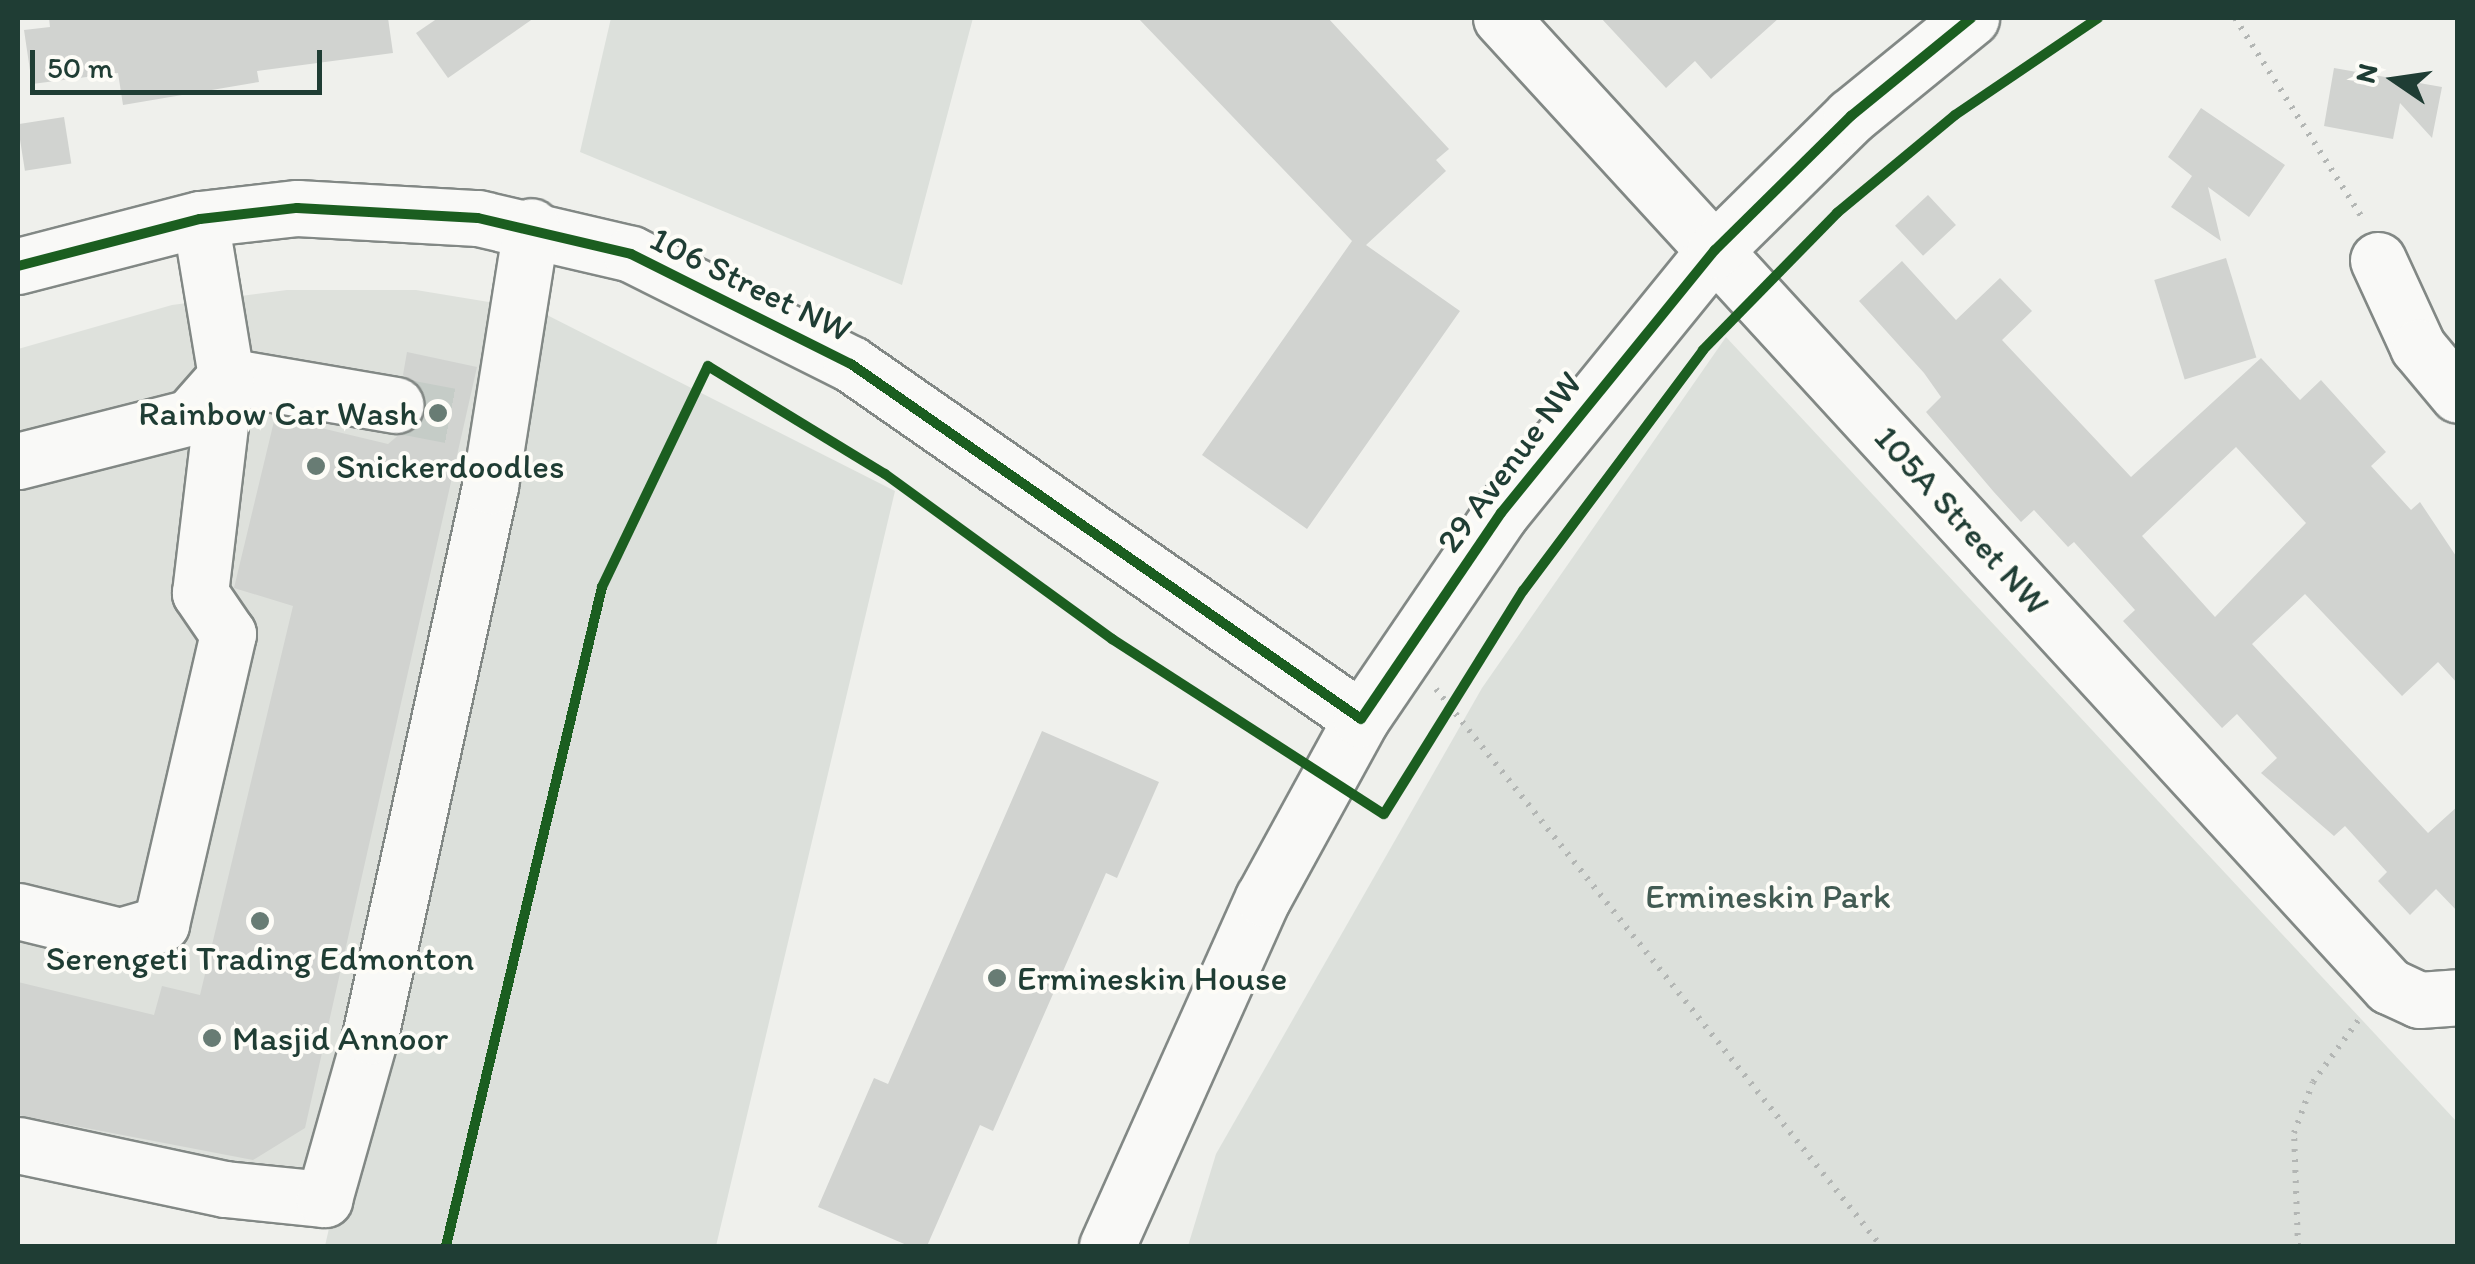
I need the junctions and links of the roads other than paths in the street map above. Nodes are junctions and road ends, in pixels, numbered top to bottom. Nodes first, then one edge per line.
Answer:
1 (1501, 18) edge
2 (1971, 18) edge
3 (200, 219) junction
4 (532, 226) junction
5 (1715, 250) junction
6 (2378, 260) road end
7 (18, 266) edge
8 (226, 376) junction
9 (2458, 395) edge
10 (396, 405) tunnel mouth
11 (18, 462) edge
12 (1361, 719) junction
13 (18, 911) edge
14 (2427, 995) edge
15 (18, 1145) edge
16 (1106, 1246) edge

1 - 5 street, 105A Street NW
2 - 5 street, 29 Avenue NW
3 - 4 street, 106 Street NW
3 - 7 street, 106 Street NW
3 - 8 street
4 - 12 street, 106 Street NW
4 - 15 street
5 - 12 street, 29 Avenue NW
5 - 14 street, 105A Street NW
6 - 9 street
8 - 10 street
8 - 11 street
8 - 13 street
12 - 16 street, 29 Avenue NW

